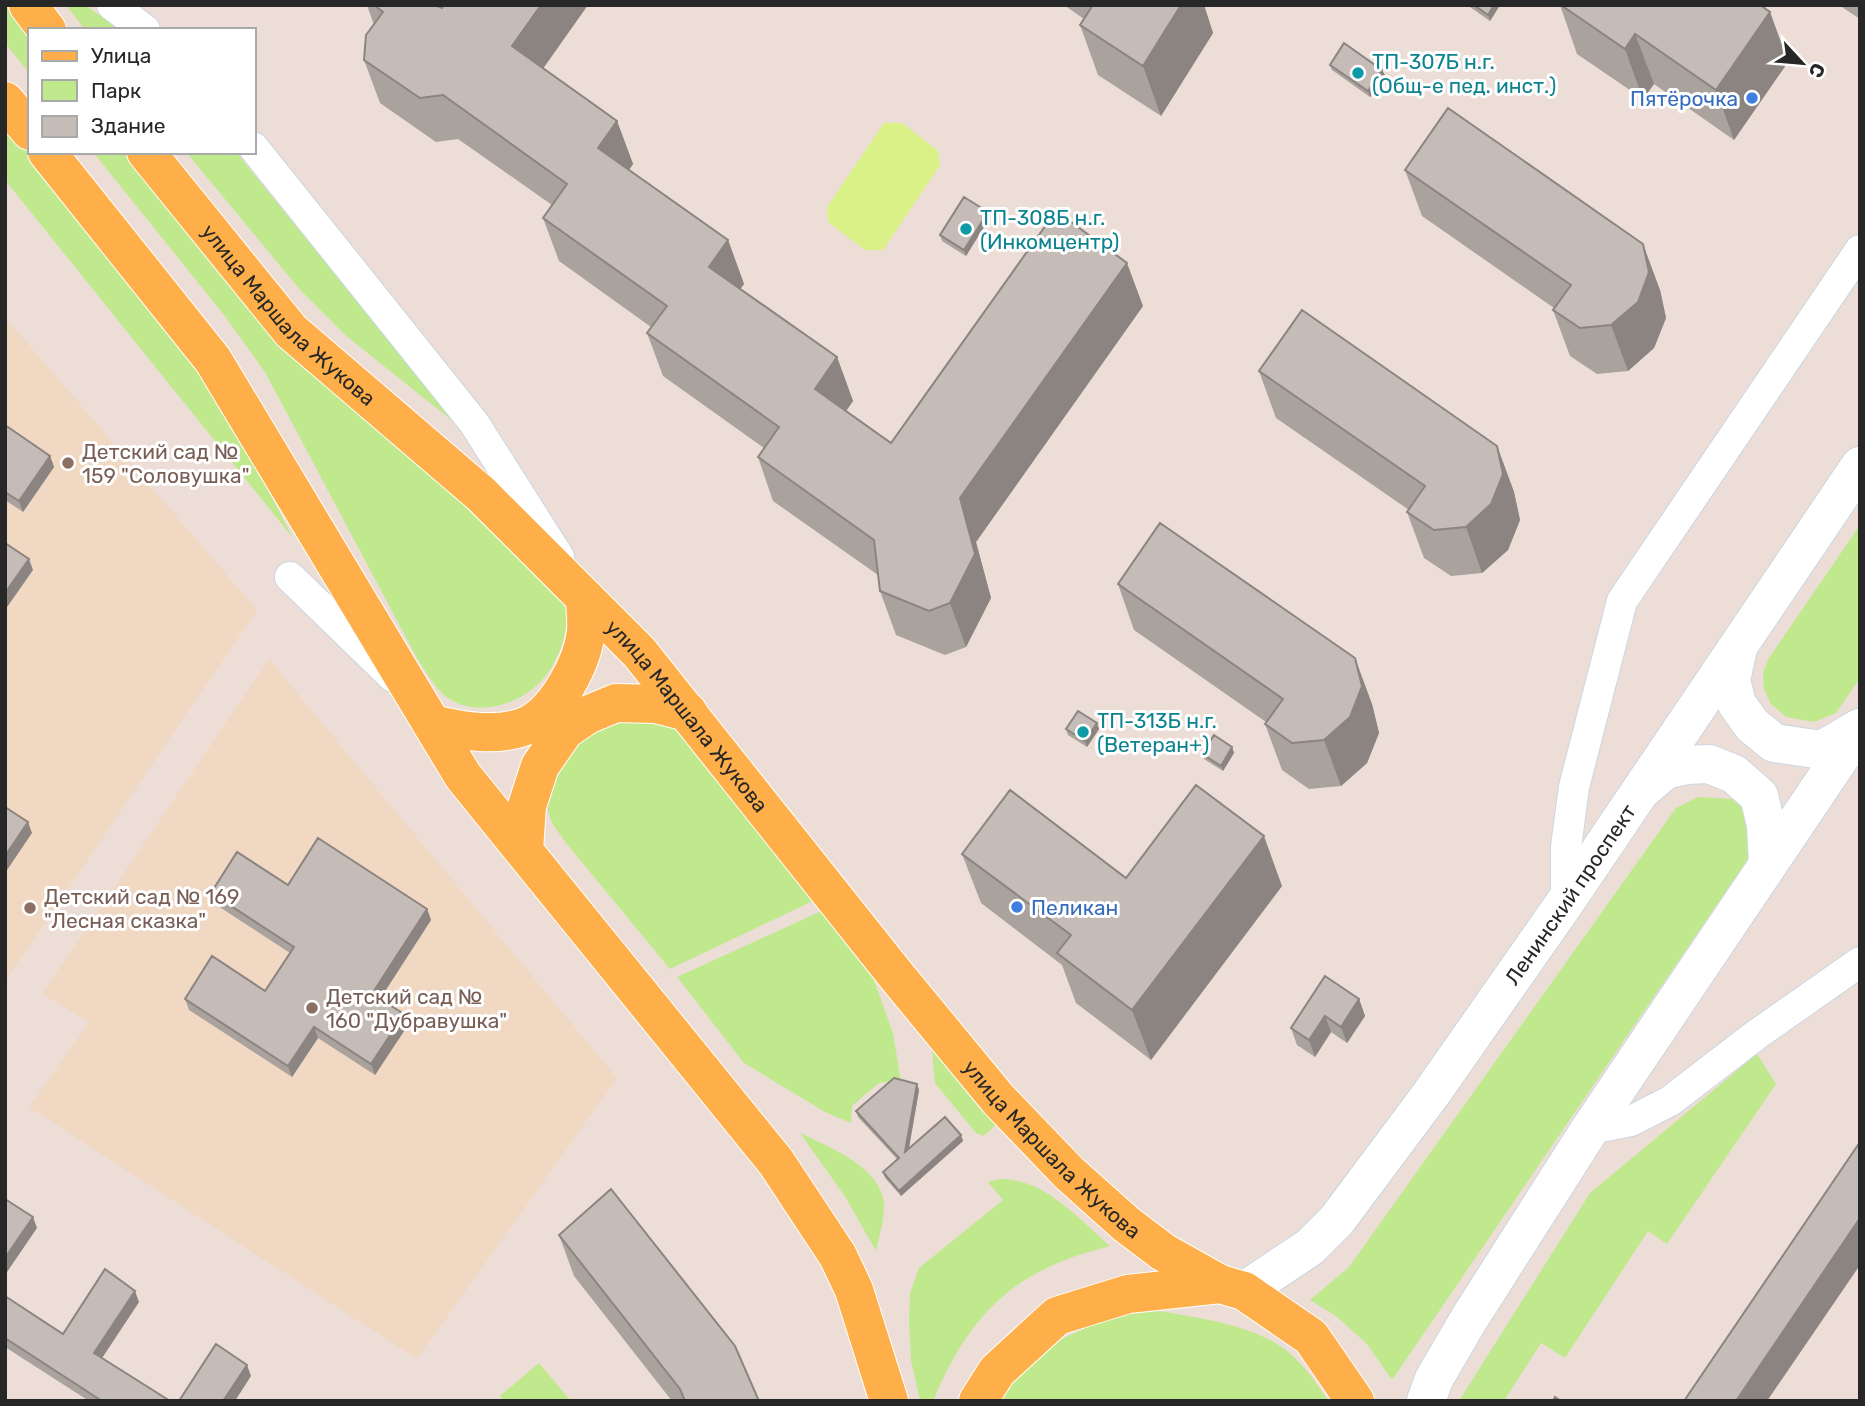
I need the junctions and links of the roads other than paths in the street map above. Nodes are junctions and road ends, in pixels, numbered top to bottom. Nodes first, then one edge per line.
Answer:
1 (27, 5) edge
2 (112, 5) edge
3 (45, 28) edge
4 (142, 28) edge
5 (5, 100) edge
6 (28, 129) edge
7 (256, 150) edge
8 (49, 154) edge
9 (148, 154) edge
10 (1860, 250) edge
11 (1860, 466) edge
12 (290, 577) dead end
13 (585, 598) junction
14 (1740, 642) junction
15 (688, 712) junction
16 (425, 713) junction
17 (1860, 728) edge
18 (1639, 792) junction
19 (524, 850) junction
20 (1768, 864) junction
21 (1566, 901) junction
22 (1860, 962) edge
23 (1590, 1129) junction
24 (1232, 1288) junction
25 (889, 1401) edge
26 (978, 1401) edge
27 (1355, 1401) edge
28 (1426, 1401) edge

1 - 3 main road
2 - 4 street
5 - 6 main road
7 - 13 street
8 - 16 main road
9 - 13 main road, улица Маршала Жукова
10 - 21 street
11 - 14 main road, Ленинский проспект
12 - 16 street
13 - 15 main road, улица Маршала Жукова
13 - 16 main road
14 - 17 main road
14 - 18 main road, Ленинский проспект
15 - 19 main road
15 - 24 main road, улица Маршала Жукова
16 - 19 main road
17 - 20 main road
18 - 20 main road
18 - 21 main road, Ленинский проспект
19 - 25 main road
20 - 23 main road
21 - 24 main road, Ленинский проспект
22 - 23 street
23 - 28 main road
24 - 26 main road
24 - 27 main road, улица Маршала Жукова

